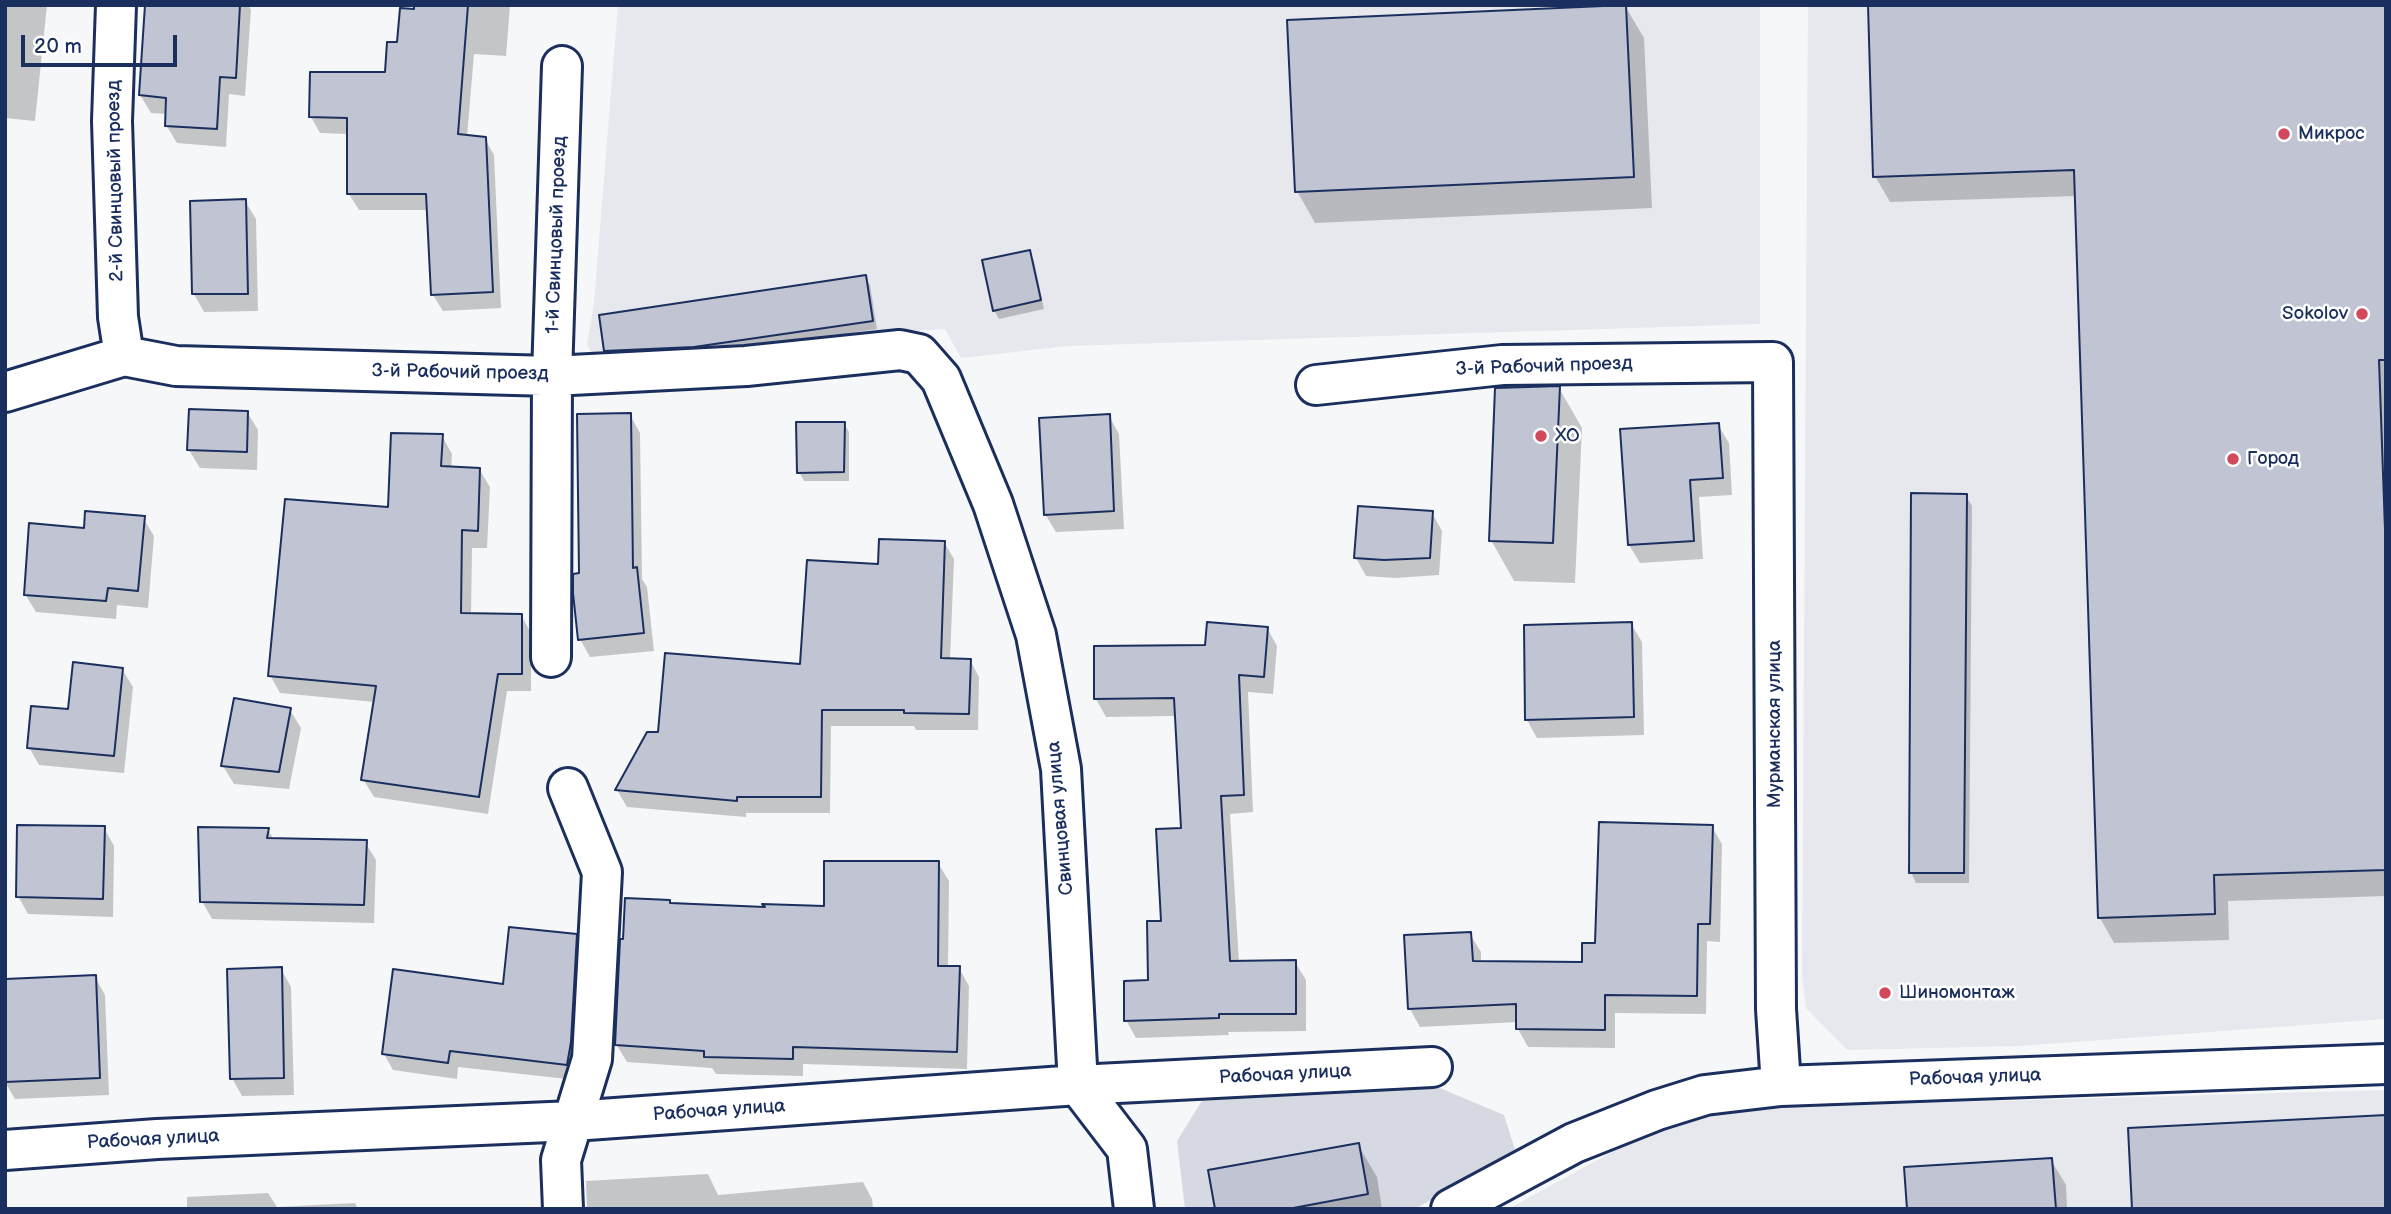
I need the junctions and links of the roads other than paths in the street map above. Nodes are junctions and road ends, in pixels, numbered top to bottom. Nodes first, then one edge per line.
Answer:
1 (116, 5) edge
2 (562, 66) dead end
3 (919, 354) joint
4 (124, 356) junction
5 (1773, 362) joint
6 (552, 376) junction
7 (1316, 385) dead end
8 (5, 392) edge
9 (551, 657) dead end
10 (568, 788) dead end
11 (2386, 1064) edge
12 (1432, 1068) dead end
13 (1078, 1085) junction
14 (1781, 1086) junction
15 (573, 1121) junction
16 (5, 1150) edge
17 (563, 1209) edge
18 (1134, 1209) edge
19 (1451, 1209) edge

1 - 4 street, 2-й Свинцовый проезд
2 - 6 street, 1-й Свинцовый проезд
3 - 6 street, 3-й Рабочий проезд
3 - 13 street, Свинцовая улица
4 - 6 street, 3-й Рабочий проезд
4 - 8 street, 3-й Рабочий проезд
5 - 7 street, 3-й Рабочий проезд
5 - 14 street, Мурманская улица
6 - 9 street, 1-й Свинцовый проезд
10 - 15 street
11 - 14 street, Рабочая улица
12 - 13 street, Рабочая улица
13 - 15 street, Рабочая улица
13 - 18 street
14 - 19 street, Рабочая улица
15 - 16 street, Рабочая улица
15 - 17 street

